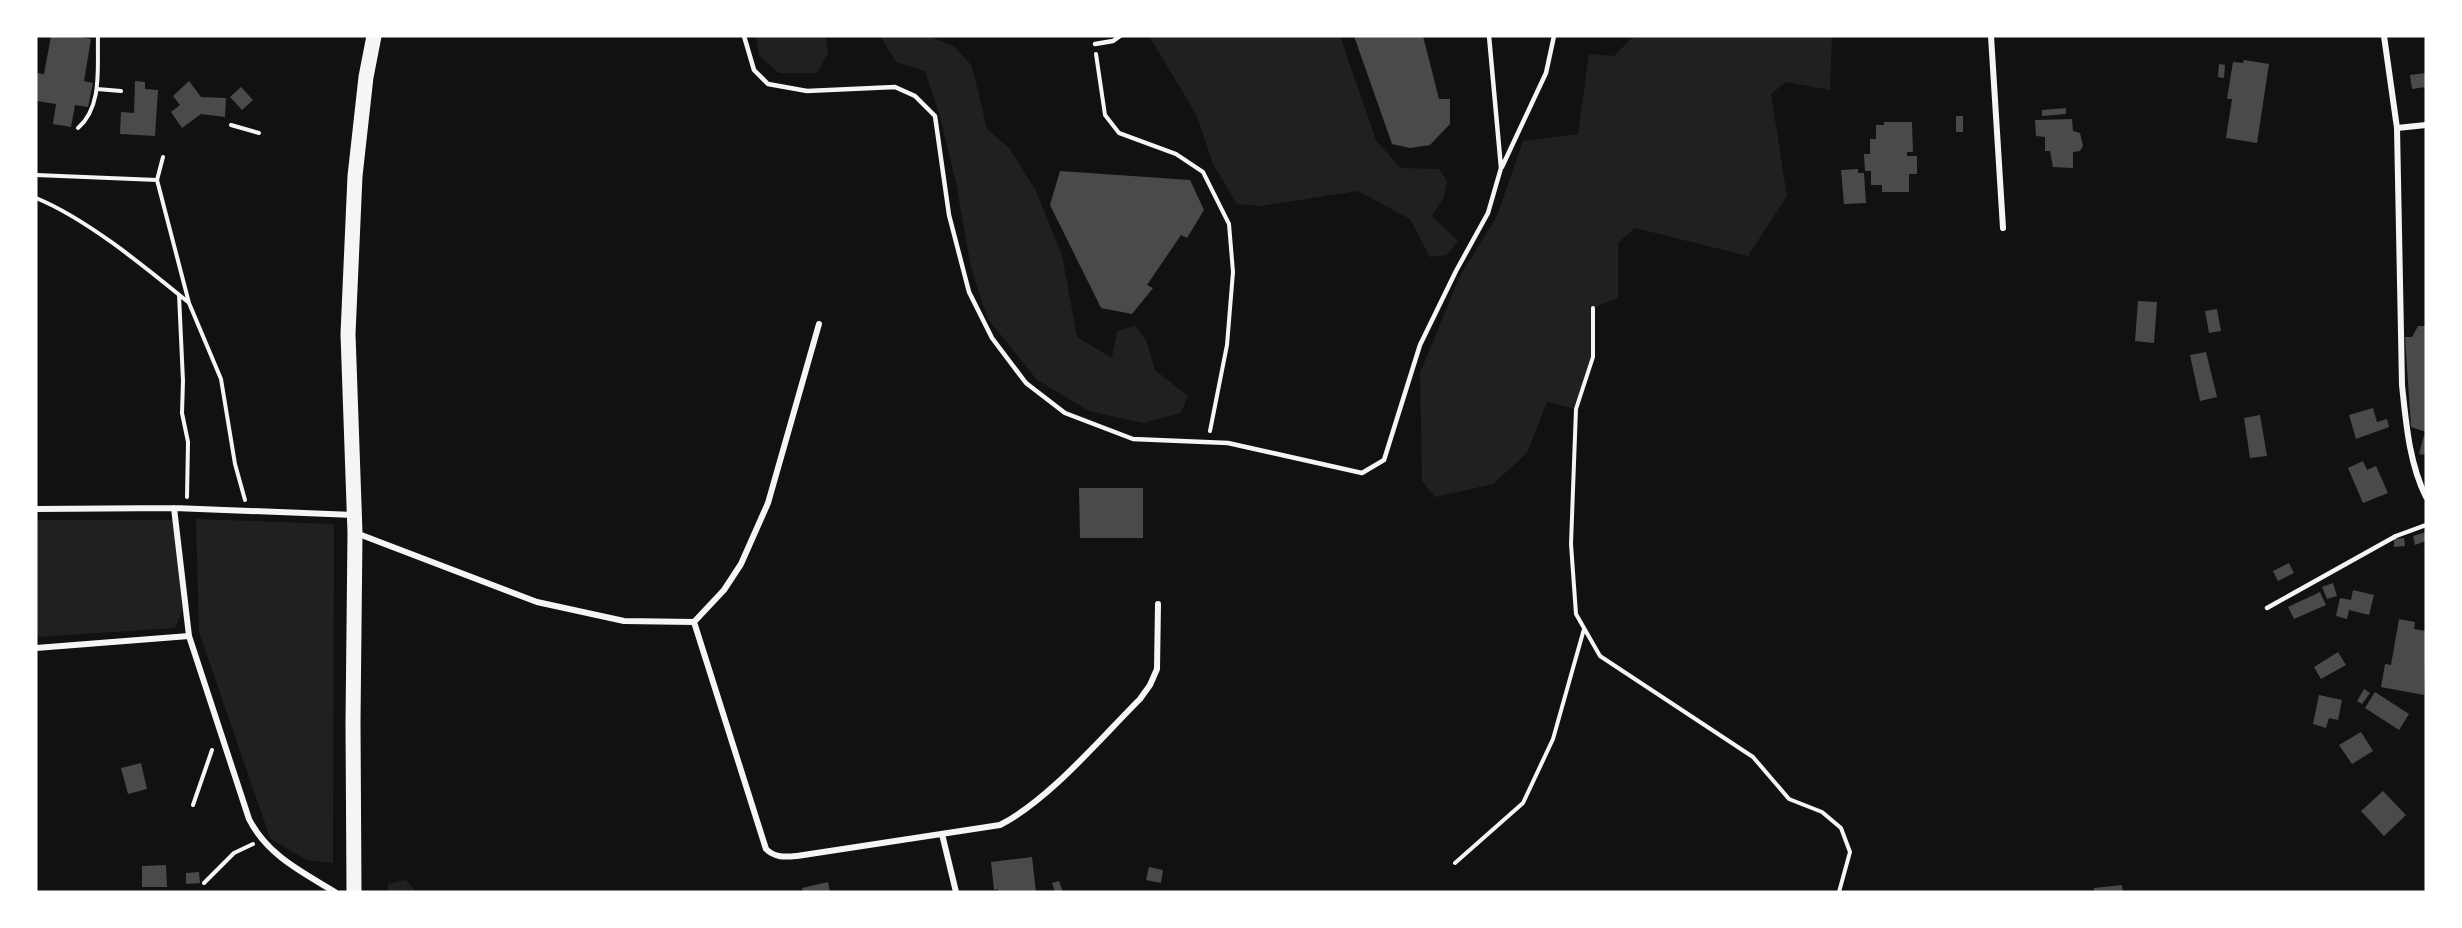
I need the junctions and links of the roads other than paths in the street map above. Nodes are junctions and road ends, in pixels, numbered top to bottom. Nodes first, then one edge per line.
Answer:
1 (374, 36) edge
2 (744, 36) edge
3 (1120, 36) edge
4 (1489, 36) edge
5 (1554, 36) edge
6 (1991, 36) edge
7 (2384, 36) edge
8 (1095, 44) road end
9 (2426, 125) edge
10 (2397, 128) junction
11 (1501, 168) junction
12 (2003, 228) dead end
13 (819, 324) dead end
14 (2426, 497) edge
15 (174, 508) junction
16 (36, 509) edge
17 (355, 516) junction
18 (2426, 525) edge
19 (356, 532) junction
20 (1158, 604) dead end
21 (2267, 608) dead end
22 (694, 622) junction
23 (189, 636) junction
24 (36, 648) edge
25 (942, 834) junction
26 (335, 892) edge
27 (354, 892) edge
28 (956, 892) edge

1 - 17 main road
2 - 11 lane
3 - 8 lane
4 - 11 lane
5 - 11 lane
6 - 12 street
7 - 10 street
9 - 10 street
10 - 14 street
13 - 22 street
15 - 16 street
15 - 17 street
15 - 23 street
17 - 19 main road
18 - 21 lane
19 - 22 street
19 - 27 main road
20 - 25 street
22 - 25 street
23 - 24 street
23 - 26 street
25 - 28 street

